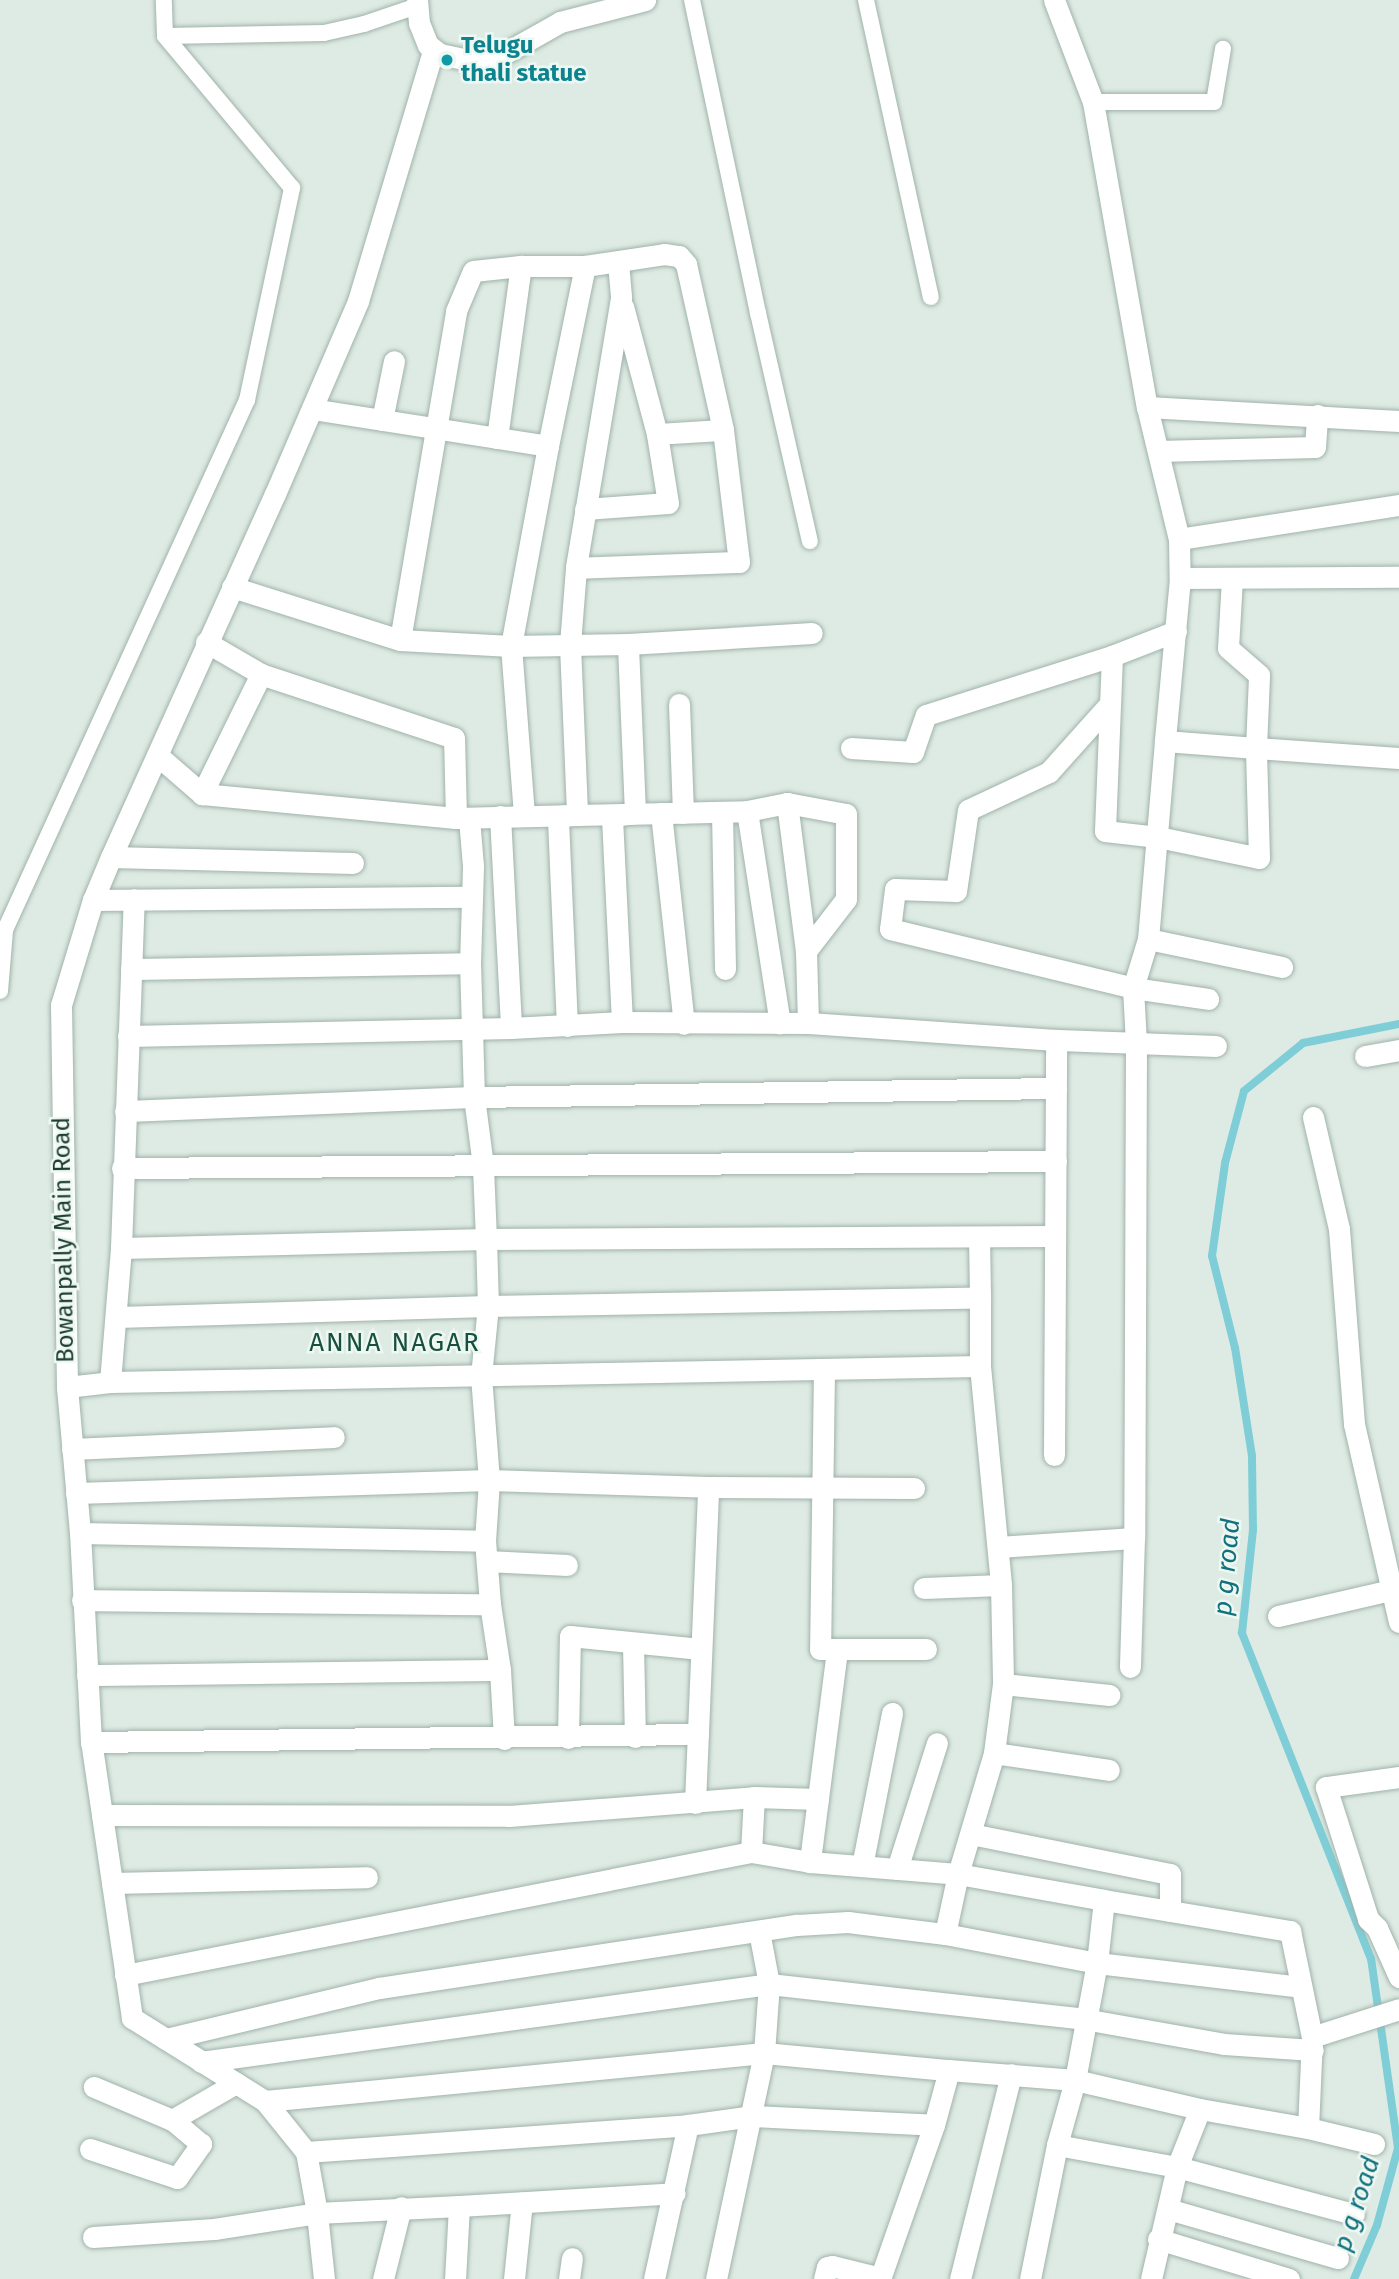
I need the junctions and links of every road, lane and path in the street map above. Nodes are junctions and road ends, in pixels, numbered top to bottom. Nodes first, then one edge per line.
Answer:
1 (164, 0) edge
2 (645, 0) edge
3 (692, 0) edge
4 (866, 0) edge
5 (1054, 0) edge
6 (417, 3) edge
7 (165, 36) junction
8 (1223, 49) dead end
9 (433, 51) junction
10 (1093, 102) junction
11 (618, 261) junction
12 (521, 266) junction
13 (586, 266) junction
14 (621, 298) junction
15 (931, 298) dead end
16 (394, 361) dead end
17 (1147, 407) junction
18 (312, 409) junction
19 (1317, 415) junction
20 (382, 420) junction
21 (1399, 421) edge
22 (437, 429) junction
23 (723, 430) junction
24 (657, 434) junction
25 (497, 438) junction
26 (548, 446) junction
27 (1158, 451) junction
28 (1399, 505) edge
29 (586, 509) junction
30 (1179, 539) junction
31 (810, 541) dead end
32 (576, 568) junction
33 (1399, 577) edge
34 (1180, 578) junction
35 (1232, 579) junction
36 (232, 587) junction
37 (1176, 631) junction
38 (812, 633) dead end
39 (400, 640) junction
40 (206, 642) junction
41 (628, 644) junction
42 (570, 645) junction
43 (511, 646) junction
44 (1112, 656) junction
45 (261, 674) junction
46 (679, 704) dead end
47 (1108, 706) junction
48 (1165, 741) junction
49 (850, 748) dead end
50 (1256, 748) junction
51 (157, 755) junction
52 (1399, 758) edge
53 (202, 794) junction
54 (787, 803) junction
55 (747, 811) junction
56 (722, 812) junction
57 (635, 813) junction
58 (661, 813) junction
59 (683, 813) junction
60 (524, 814) junction
61 (577, 815) junction
62 (500, 816) junction
63 (456, 818) junction
64 (1158, 837) junction
65 (111, 857) junction
66 (353, 863) dead end
67 (472, 897) junction
68 (134, 899) junction
69 (93, 900) junction
70 (1148, 939) junction
71 (806, 951) junction
72 (470, 963) junction
73 (1282, 967) dead end
74 (131, 969) junction
75 (725, 969) dead end
76 (1133, 988) junction
77 (0, 991) edge
78 (1208, 999) dead end
79 (622, 1022) junction
80 (780, 1023) junction
81 (808, 1023) junction
82 (684, 1024) junction
83 (567, 1026) junction
84 (511, 1028) junction
85 (473, 1029) junction
86 (128, 1036) junction
87 (1056, 1040) junction
88 (1136, 1043) junction
89 (1216, 1046) dead end
90 (1399, 1051) edge
91 (1365, 1056) dead end
92 (1056, 1088) junction
93 (474, 1097) junction
94 (125, 1111) junction
95 (1313, 1117) dead end
96 (1056, 1161) junction
97 (483, 1166) junction
98 (122, 1168) junction
99 (1054, 1236) junction
100 (979, 1237) junction
101 (486, 1239) junction
102 (121, 1248) junction
103 (980, 1297) junction
104 (488, 1306) junction
105 (117, 1317) junction
106 (980, 1366) junction
107 (824, 1369) junction
108 (481, 1376) junction
109 (110, 1382) junction
110 (67, 1387) junction
111 (334, 1437) dead end
112 (72, 1449) junction
113 (1054, 1455) dead end
114 (489, 1480) junction
115 (823, 1486) junction
116 (708, 1487) junction
117 (914, 1488) dead end
118 (76, 1493) junction
119 (80, 1533) junction
120 (1134, 1538) junction
121 (998, 1547) junction
122 (486, 1551) junction
123 (566, 1565) dead end
124 (1001, 1585) junction
125 (924, 1588) dead end
126 (1395, 1590) edge
127 (82, 1600) junction
128 (490, 1604) junction
129 (1278, 1616) dead end
130 (1399, 1622) edge
131 (633, 1644) junction
132 (700, 1649) junction
133 (926, 1649) dead end
134 (837, 1650) junction
135 (1130, 1668) dead end
136 (500, 1670) junction
137 (87, 1675) junction
138 (1003, 1684) junction
139 (1110, 1695) dead end
140 (892, 1713) dead end
141 (698, 1734) junction
142 (635, 1737) junction
143 (568, 1738) junction
144 (504, 1739) junction
145 (91, 1742) junction
146 (937, 1743) dead end
147 (994, 1753) junction
148 (1110, 1770) dead end
149 (1399, 1777) edge
150 (754, 1797) junction
151 (818, 1799) junction
152 (695, 1802) junction
153 (102, 1815) junction
154 (971, 1834) junction
155 (751, 1852) junction
156 (810, 1862) junction
157 (862, 1866) junction
158 (897, 1869) junction
159 (958, 1874) junction
160 (367, 1878) dead end
161 (112, 1883) junction
162 (1104, 1899) junction
163 (1170, 1910) junction
164 (759, 1931) junction
165 (945, 1934) junction
166 (1097, 1964) junction
167 (125, 1975) junction
168 (1399, 1977) edge
169 (769, 1984) junction
170 (1301, 1987) junction
171 (1399, 2009) edge
172 (1084, 2019) junction
173 (166, 2039) junction
174 (1312, 2043) junction
175 (764, 2053) junction
176 (201, 2062) junction
177 (949, 2070) junction
178 (1011, 2074) junction
179 (1075, 2080) junction
180 (236, 2083) junction
181 (94, 2087) dead end
182 (265, 2101) junction
183 (1200, 2109) junction
184 (753, 2116) junction
185 (172, 2120) junction
186 (688, 2125) junction
187 (934, 2125) junction
188 (1308, 2128) junction
189 (1374, 2144) dead end
190 (1058, 2145) junction
191 (90, 2149) dead end
192 (306, 2152) junction
193 (1177, 2167) junction
194 (675, 2193) junction
195 (522, 2202) junction
196 (459, 2206) junction
197 (401, 2207) junction
198 (1168, 2209) junction
199 (317, 2213) junction
200 (1354, 2214) dead end
201 (93, 2236) dead end
202 (1158, 2239) junction
203 (572, 2258) dead end
204 (1338, 2258) dead end
205 (324, 2279) edge
206 (383, 2279) edge
207 (455, 2279) edge
208 (514, 2279) edge
209 (569, 2279) edge
210 (654, 2279) edge
211 (716, 2279) edge
212 (824, 2279) edge
213 (881, 2279) edge
214 (960, 2279) edge
215 (1032, 2279) edge
216 (1151, 2279) edge
217 (1290, 2279) edge

1 - 7 lane
2 - 9 street
3 - 31 lane
4 - 15 lane
5 - 10 street
6 - 7 lane
6 - 9 street
7 - 77 lane
8 - 10 lane
9 - 18 street, Bowanpally Main Road
10 - 17 street
11 - 13 street
11 - 14 street
11 - 23 street
12 - 13 street
12 - 22 street
12 - 25 street
13 - 26 street
14 - 24 street
14 - 29 street
16 - 20 street
17 - 19 street
17 - 27 street
18 - 20 street
18 - 36 street, Bowanpally Main Road
19 - 21 street
19 - 27 street
20 - 22 street
22 - 25 street
22 - 39 street
23 - 24 street
23 - 32 street
24 - 29 street
25 - 26 street
26 - 43 street
27 - 30 street
28 - 30 street
29 - 32 street
30 - 34 street
32 - 42 street
33 - 35 street
34 - 35 street
34 - 37 street
35 - 50 street
36 - 39 street
36 - 40 street, Bowanpally Main Road
37 - 44 street
37 - 48 street
38 - 41 street
39 - 43 street
40 - 45 street
40 - 51 street, Bowanpally Main Road
41 - 42 street
41 - 57 street
42 - 43 street
42 - 61 street
43 - 60 street
44 - 47 street
44 - 49 street
45 - 53 street
45 - 63 street
46 - 59 street
47 - 64 street
47 - 76 street
48 - 50 street
48 - 64 street
50 - 52 street
50 - 64 street
51 - 53 street
51 - 65 street, Bowanpally Main Road
53 - 63 street
54 - 55 street
54 - 71 street
54 - 71 street
55 - 56 street
55 - 80 street
56 - 59 street
56 - 75 street
57 - 58 street
57 - 61 street
57 - 79 street
58 - 59 street
58 - 82 street
60 - 61 street
60 - 62 street
61 - 83 street
62 - 63 street
62 - 84 street
63 - 67 street
64 - 70 street
65 - 66 street
65 - 69 street, Bowanpally Main Road
67 - 68 street
67 - 72 street
68 - 69 street
68 - 74 street
69 - 110 street, Bowanpally Main Road
70 - 73 street
70 - 76 street
71 - 81 street
72 - 74 street
72 - 85 street
74 - 86 street
76 - 78 street
76 - 88 street
79 - 82 street
79 - 83 street
80 - 81 street
80 - 82 street
81 - 87 street
83 - 84 street
84 - 85 street
85 - 86 street
85 - 93 street
86 - 94 street
87 - 88 street
87 - 92 street
88 - 89 street
88 - 120 street
90 - 91 street
92 - 93 street
92 - 96 street
93 - 94 street
93 - 97 street
94 - 98 street
95 - 126 street
96 - 97 street
96 - 99 street
97 - 98 street
97 - 101 street
98 - 102 street
99 - 100 street
99 - 113 street
100 - 101 street
100 - 103 street
101 - 102 street
101 - 104 street
102 - 105 street
103 - 104 street
103 - 106 street
104 - 105 street
104 - 108 street
105 - 109 street
106 - 107 street
106 - 121 street
107 - 108 street
107 - 115 street
108 - 109 street
108 - 114 street
109 - 110 street
110 - 112 street, Bowanpally Main Road
111 - 112 street
112 - 118 street, Bowanpally Main Road
114 - 116 street
114 - 118 street
114 - 122 street
115 - 116 street
115 - 117 street
115 - 134 street
116 - 132 street
118 - 119 street, Bowanpally Main Road
119 - 122 street
119 - 127 street, Bowanpally Main Road
120 - 121 street
120 - 135 street
121 - 124 street
122 - 123 street
122 - 128 street
124 - 125 street
124 - 138 street
126 - 129 street
126 - 130 street
127 - 128 street
127 - 137 street, Bowanpally Main Road
128 - 136 street
131 - 132 street
131 - 142 street
131 - 143 street
132 - 141 street
133 - 134 street
134 - 151 street
136 - 137 street
136 - 144 street
137 - 145 street, Bowanpally Main Road
138 - 139 street
138 - 147 street
140 - 157 street
141 - 142 street
141 - 152 street
142 - 143 street
143 - 144 street
144 - 145 street
145 - 153 street, Bowanpally Main Road
146 - 158 street
147 - 148 street
147 - 154 street
149 - 168 street
150 - 151 street
150 - 152 street
150 - 155 street
151 - 156 street
152 - 153 street
153 - 161 street, Bowanpally Main Road
154 - 159 street
154 - 163 street
155 - 156 street
155 - 167 street
156 - 157 street
157 - 158 street
158 - 159 street
159 - 162 street
159 - 165 street
160 - 161 street
161 - 167 street, Bowanpally Main Road
162 - 163 street
162 - 166 street
163 - 170 street
164 - 165 street
164 - 169 street
164 - 173 street
165 - 166 street
166 - 170 street
166 - 172 street
167 - 173 street, Bowanpally Main Road
169 - 172 street
169 - 175 street
169 - 176 street
170 - 174 street
171 - 174 street
172 - 174 street
172 - 179 street
173 - 176 street, Bowanpally Main Road
174 - 188 street
175 - 177 street
175 - 182 street
175 - 184 street
176 - 180 street, Bowanpally Main Road
177 - 178 street
177 - 187 street
178 - 179 street
178 - 214 street
179 - 183 street
179 - 190 street
180 - 182 street, Bowanpally Main Road
180 - 185 street
181 - 185 street
182 - 192 street, Bowanpally Main Road
183 - 188 street
183 - 193 street
184 - 186 street
184 - 187 street
184 - 211 street
185 - 191 street
186 - 192 street
186 - 194 street
187 - 213 street
188 - 189 street
190 - 193 street
190 - 215 street
192 - 199 street
193 - 198 street
193 - 200 street
194 - 195 street
194 - 210 street
195 - 196 street
195 - 208 street
196 - 197 street
196 - 207 street
197 - 199 street
197 - 206 street
198 - 202 street
198 - 204 street
199 - 201 street
199 - 205 street
202 - 216 street
202 - 217 street
203 - 209 street
212 - 213 street

